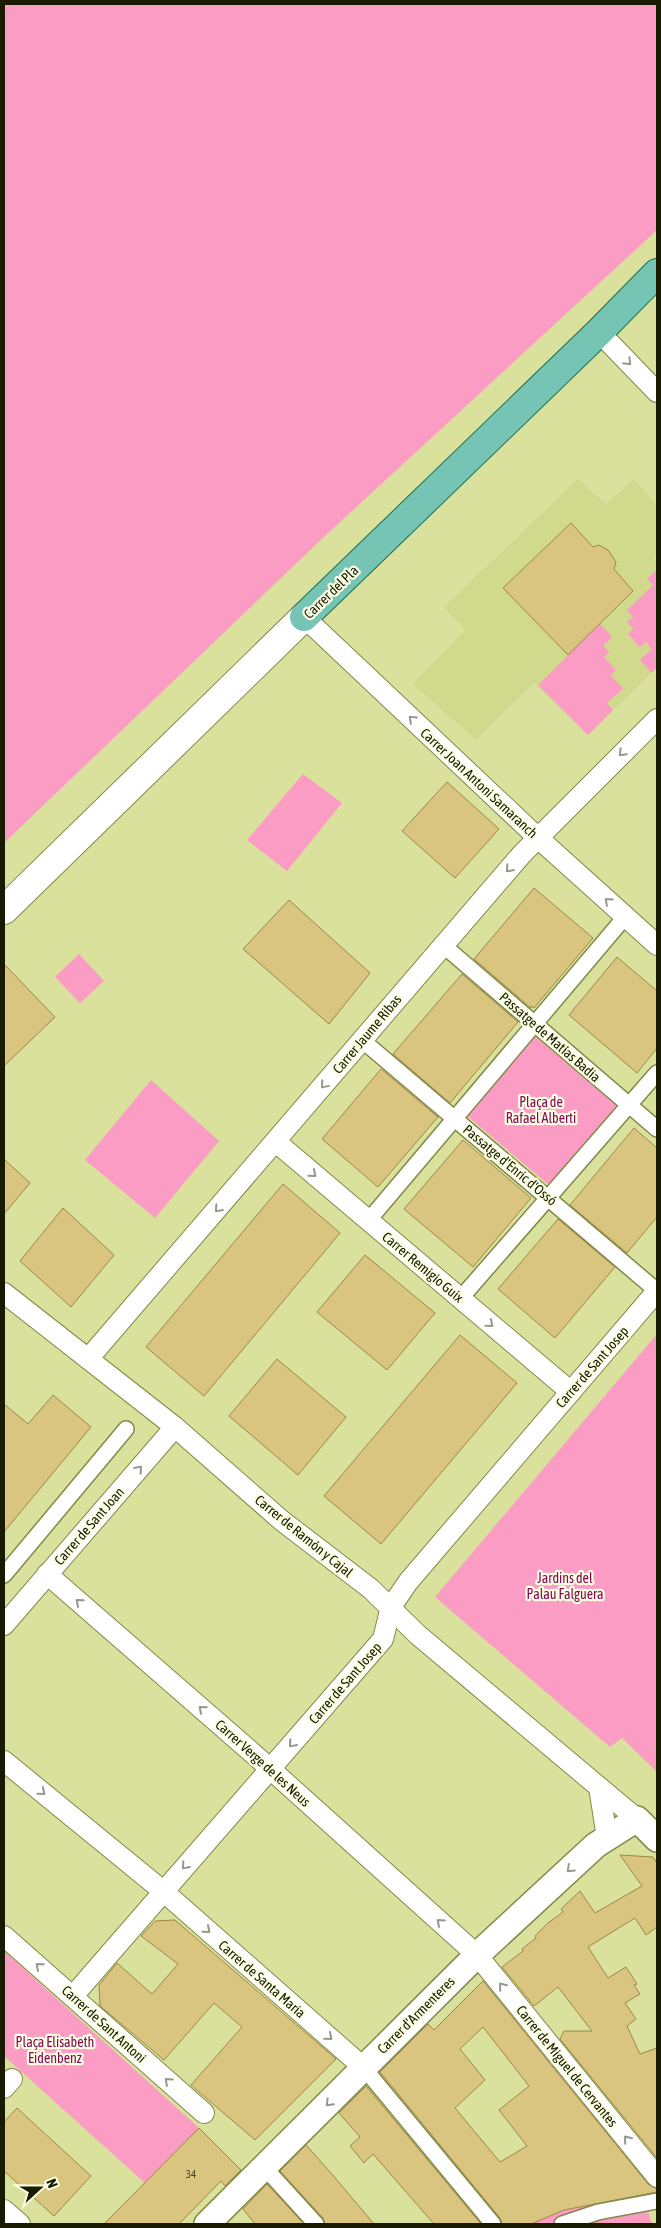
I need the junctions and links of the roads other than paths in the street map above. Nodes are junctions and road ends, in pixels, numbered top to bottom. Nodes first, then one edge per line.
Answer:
1 (657, 273) edge
2 (599, 332) junction
3 (657, 392) edge
4 (304, 617) junction
5 (657, 719) edge
6 (537, 837) junction
7 (4, 910) edge
8 (625, 916) junction
9 (443, 944) junction
10 (657, 945) edge
11 (536, 1024) junction
12 (362, 1040) junction
13 (657, 1073) edge
14 (629, 1104) junction
15 (453, 1118) junction
16 (657, 1129) edge
17 (276, 1142) junction
18 (548, 1198) junction
19 (368, 1221) junction
20 (657, 1291) edge
21 (4, 1293) edge
22 (460, 1299) junction
23 (88, 1359) junction
24 (571, 1392) junction
25 (175, 1427) junction
26 (126, 1429) dead end
27 (48, 1574) junction
28 (4, 1575) edge
29 (391, 1607) junction
30 (4, 1625) edge
31 (4, 1761) edge
32 (270, 1769) junction
33 (598, 1787) junction
34 (637, 1819) junction
35 (607, 1838) junction
36 (657, 1839) edge
37 (163, 1891) junction
38 (4, 1936) edge
39 (477, 1955) junction
40 (73, 1996) junction
41 (364, 2068) junction
42 (204, 2113) dead end
43 (265, 2168) junction
44 (657, 2177) edge
45 (657, 2201) edge
46 (4, 2210) edge
47 (20, 2224) edge
48 (207, 2224) edge
49 (316, 2224) edge
50 (493, 2224) edge
51 (562, 2224) edge

1 - 2 main road, Carrer del Pla
2 -> 3 street
2 - 4 main road, Carrer del Pla
6 -> 4 street, Carrer Joan Antoni Samaranch
4 - 7 main road, Carrer del Pla
5 -> 6 street, Carrer Jaume Ribas
8 -> 6 street, Carrer Joan Antoni Samaranch
6 -> 9 street, Carrer Jaume Ribas
8 - 10 street, Carrer Joan Antoni Samaranch
8 - 11 street
9 - 11 street, Passatge de Matías Badia
9 - 12 street, Carrer Jaume Ribas
11 - 14 street, Passatge de Matías Badia
11 - 15 street
12 - 15 street, Passatge d'Enric d'Ossó
12 -> 17 street, Carrer Jaume Ribas
13 - 14 street
14 - 16 street, Passatge de Matías Badia
14 - 18 street
15 - 18 street, Passatge d'Enric d'Ossó
15 - 19 street
17 -> 19 street, Carrer Remigio Guix
17 -> 23 street, Carrer Jaume Ribas
18 - 20 street, Passatge d'Enric d'Ossó
18 - 22 street
19 - 22 street, Carrer Remigio Guix
20 - 24 street, Carrer de Sant Josep
21 - 23 street, Carrer de Ramón y Cajal
22 -> 24 street, Carrer Remigio Guix
23 - 25 street, Carrer de Ramón y Cajal
24 - 29 street, Carrer de Sant Josep
27 -> 25 street, Carrer de Sant Joan
25 - 29 street, Carrer de Ramón y Cajal
26 - 28 street
27 - 30 street, Carrer de Sant Joan
32 -> 27 street, Carrer Verge de les Neus
29 -> 32 street, Carrer de Sant Josep
29 - 33 street, Carrer de Ramón y Cajal
31 -> 37 street, Carrer de Santa Maria
32 -> 37 street, Carrer de Sant Josep
39 -> 32 street, Carrer Verge de les Neus
33 - 34 street, Carrer de Ramón y Cajal
33 - 35 street
34 - 35 street, Carrer d'Armenteres
34 - 36 street, Carrer de Ramón y Cajal
35 -> 39 street, Carrer d'Armenteres
37 - 40 street, Carrer de Sant Josep
37 -> 41 street, Carrer de Santa Maria
40 -> 38 street, Carrer de Sant Antoni
39 - 41 street, Carrer d'Armenteres
44 -> 39 street, Carrer de Miguel de Cervantes
42 -> 40 street, Carrer de Sant Antoni
41 -> 43 street, Carrer d'Armenteres
41 - 50 street, Carrer de Santa Maria
43 - 48 street, Carrer d'Armenteres
43 - 49 street
45 - 51 street
46 - 47 street

